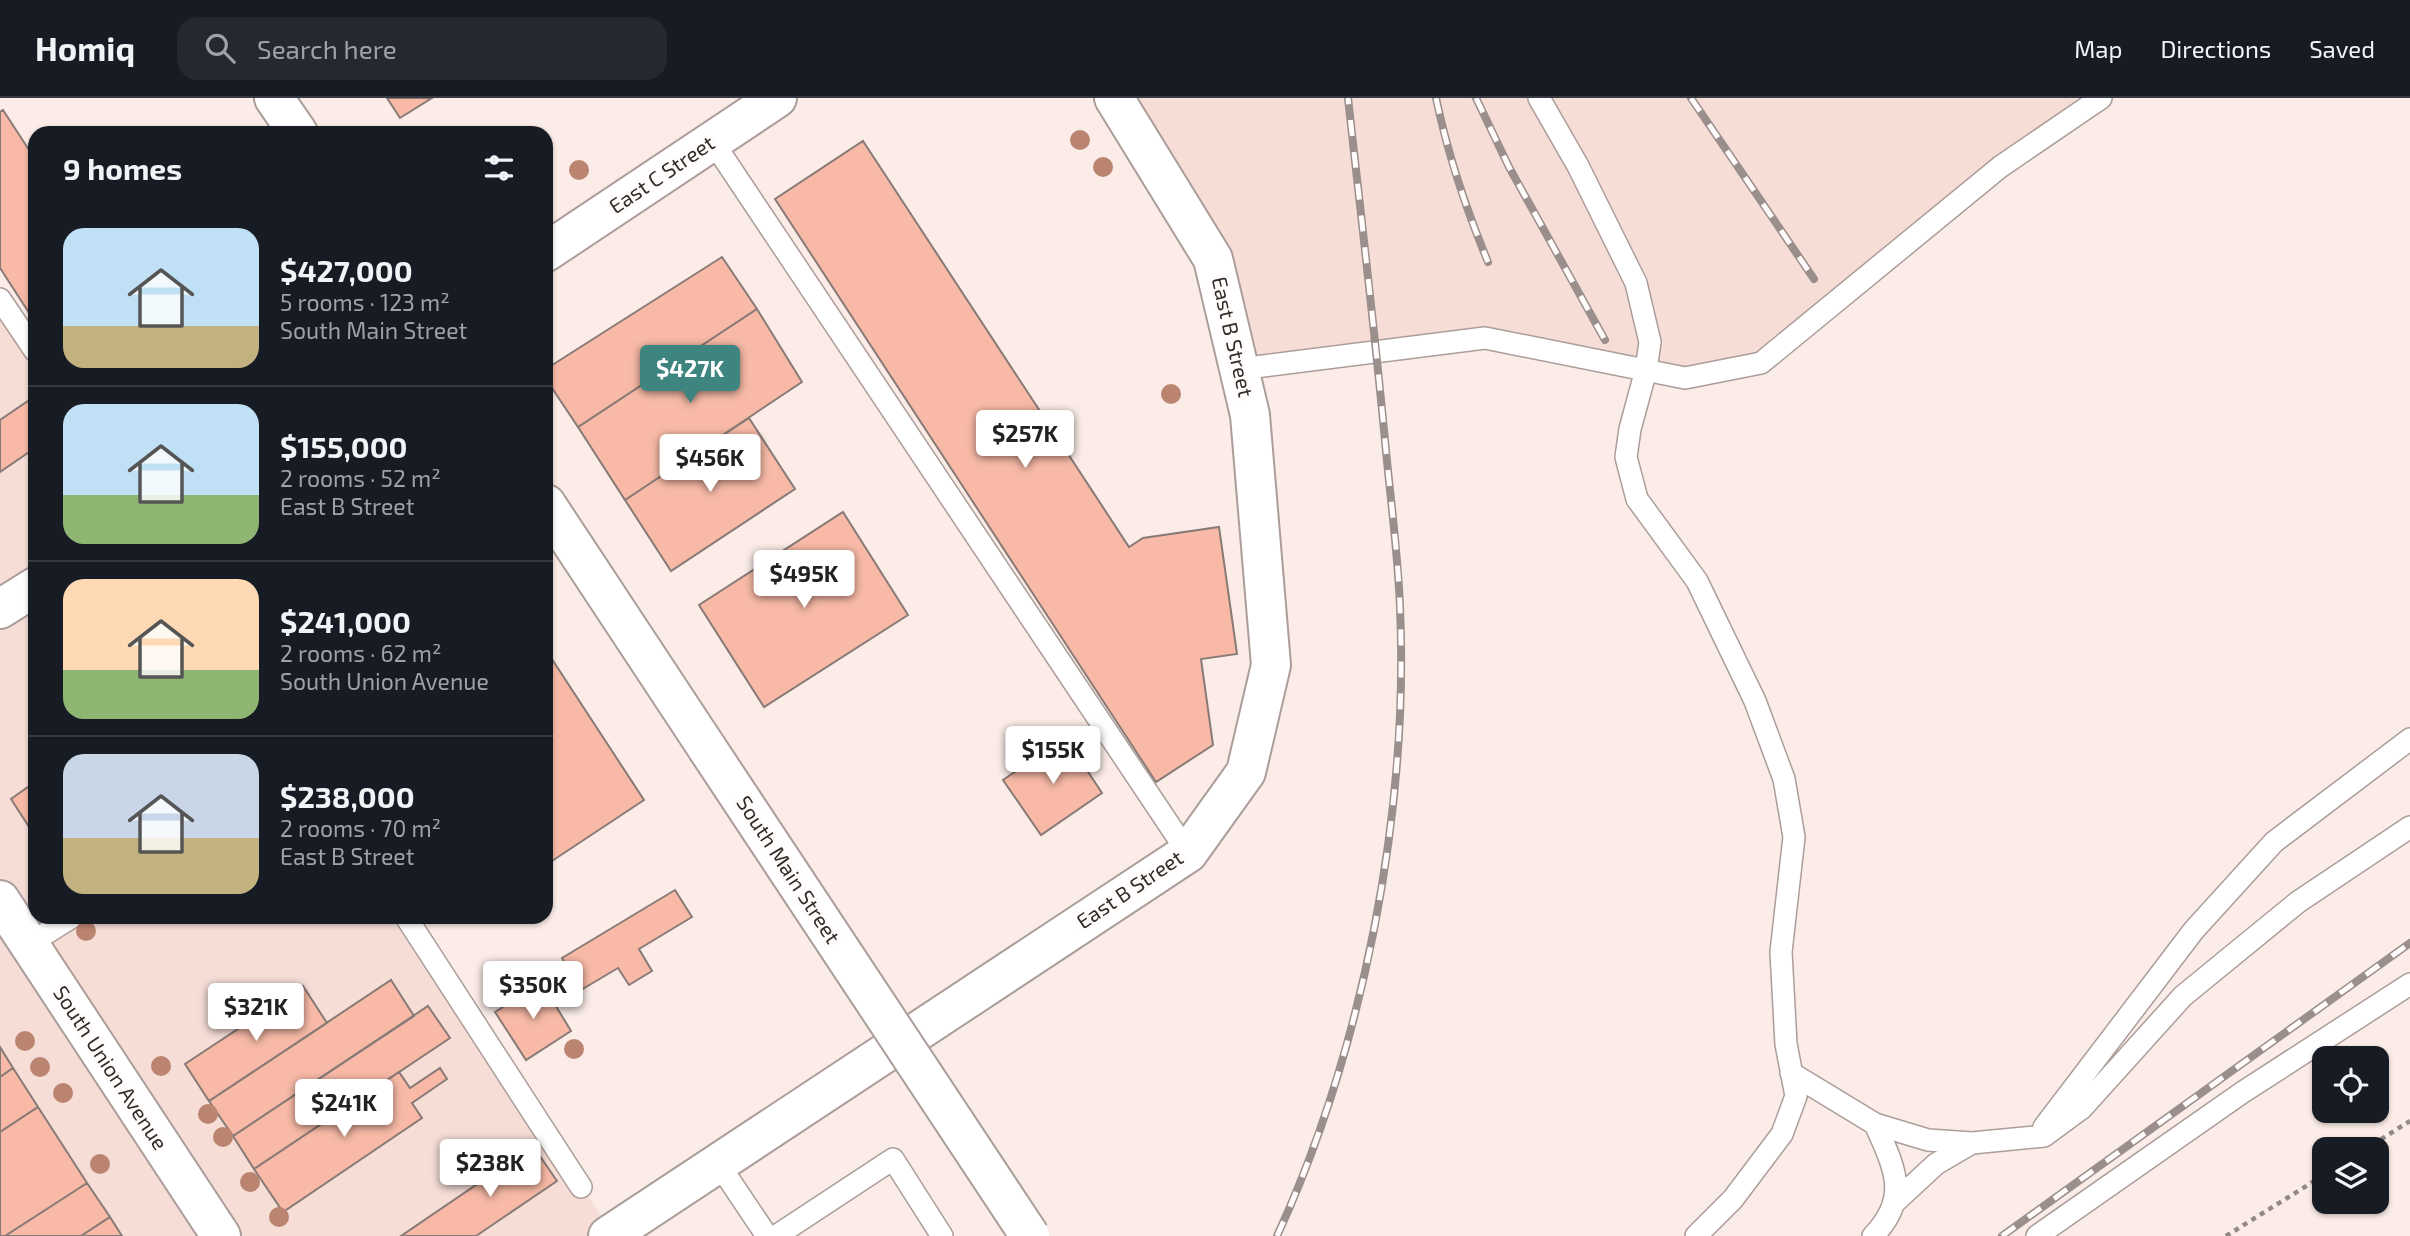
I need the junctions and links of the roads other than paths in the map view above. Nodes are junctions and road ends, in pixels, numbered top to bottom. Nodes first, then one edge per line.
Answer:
1 (274, 98) edge
2 (777, 98) edge
3 (1114, 98) edge
4 (1539, 98) edge
5 (2101, 98) edge
6 (293, 126) edge
7 (713, 142) junction
8 (553, 246) edge
9 (0, 299) edge
10 (28, 341) edge
11 (1240, 369) junction
12 (1646, 370) junction
13 (553, 516) edge
14 (28, 591) edge
15 (0, 609) edge
16 (2410, 740) edge
17 (2410, 827) edge
18 (1188, 853) junction
19 (0, 900) edge
20 (61, 924) edge
21 (411, 924) edge
22 (29, 944) junction
23 (2410, 984) edge
24 (1791, 1073) junction
25 (1875, 1124) junction
26 (2037, 1137) junction
27 (1972, 1143) junction
28 (718, 1163) junction
29 (581, 1187) dead end
30 (1896, 1201) junction
31 (221, 1236) edge
32 (608, 1236) edge
33 (767, 1236) edge
34 (776, 1236) edge
35 (942, 1236) edge
36 (1030, 1236) edge
37 (1696, 1236) edge
38 (1872, 1236) edge
39 (2037, 1236) edge

1 - 6 street
2 - 7 street, East C Street
3 - 11 street, East B Street
4 - 12 lane
5 - 12 lane
7 - 8 street, East C Street
7 - 18 lane
9 - 10 lane
11 - 12 lane
11 - 18 street, East B Street
12 - 24 lane
13 - 36 street, South Main Street, bridge
14 - 15 street
16 - 26 lane
17 - 26 lane
18 - 28 street, East B Street
19 - 22 street, South Union Avenue
20 - 22 lane
21 - 29 lane
22 - 31 street, South Union Avenue
23 - 39 lane
24 - 25 lane
24 - 37 lane
25 - 27 lane
25 - 30 lane
26 - 27 lane
27 - 30 lane
28 - 32 street, East B Street
28 - 33 lane
30 - 38 lane
34 - 35 lane

